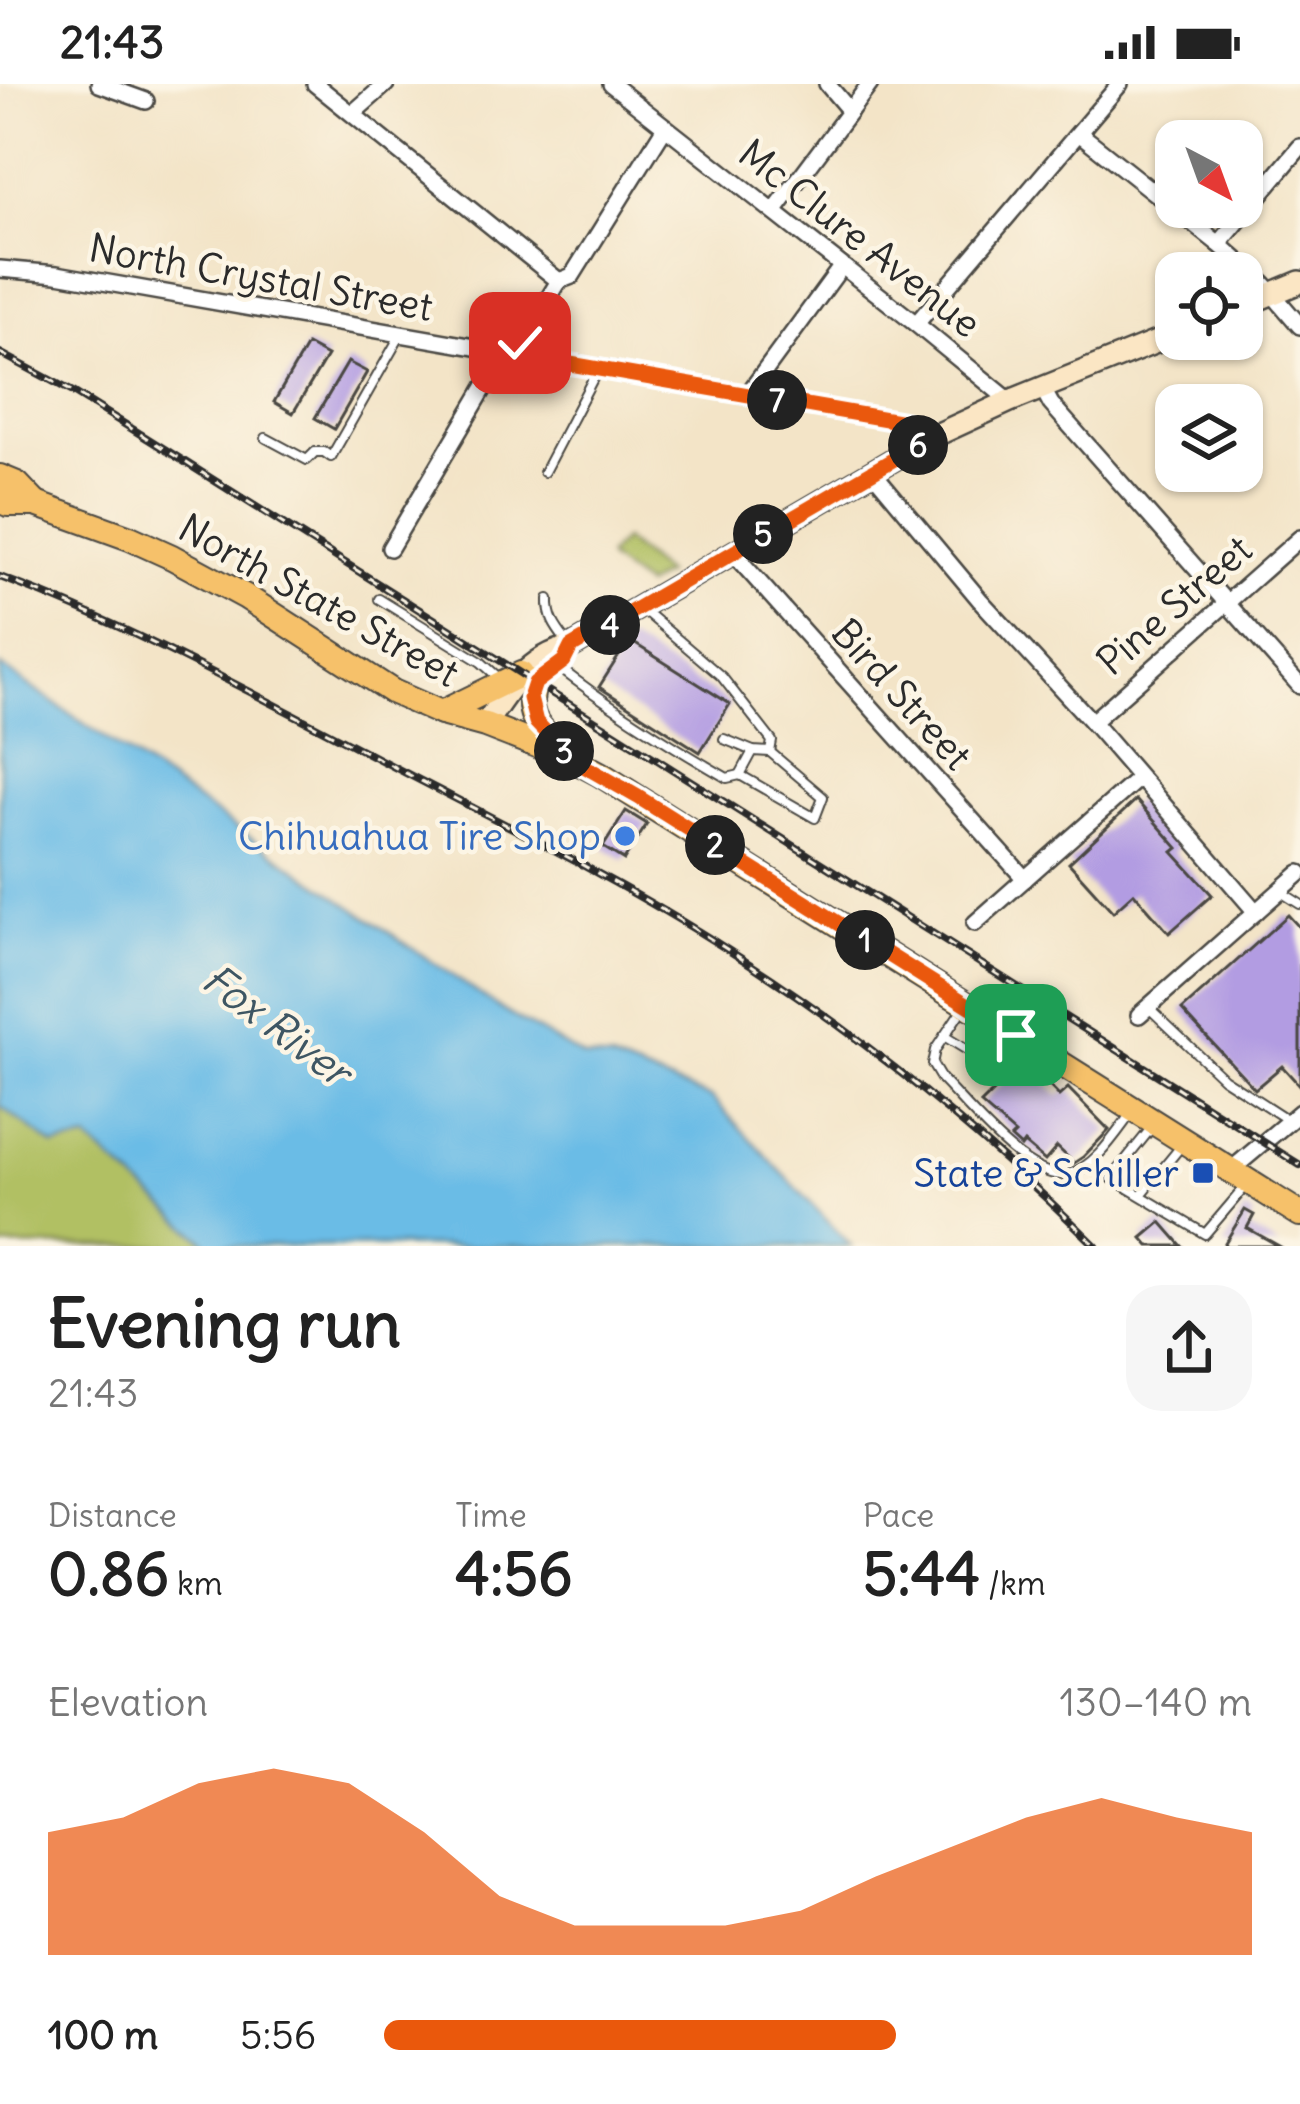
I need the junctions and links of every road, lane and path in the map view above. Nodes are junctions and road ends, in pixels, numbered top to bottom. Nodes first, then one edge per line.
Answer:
1 (99, 84) edge
2 (315, 84) edge
3 (386, 84) edge
4 (611, 84) edge
5 (826, 84) edge
6 (870, 84) edge
7 (1120, 84) edge
8 (146, 101) dead end
9 (850, 111) junction
10 (352, 113) junction
11 (665, 127) junction
12 (1078, 133) junction
13 (1300, 147) edge
14 (774, 212) junction
15 (1219, 244) junction
16 (841, 267) junction
17 (0, 269) edge
18 (559, 281) junction
19 (1300, 282) edge
20 (1273, 294) junction
21 (1263, 298) edge
22 (916, 324) junction
23 (1300, 326) edge
24 (400, 336) junction
25 (1155, 342) edge
26 (507, 353) junction
27 (597, 369) junction
28 (1042, 388) junction
29 (748, 394) junction
30 (1010, 401) junction
31 (932, 437) junction
32 (266, 438) dead end
33 (544, 472) dead end
34 (873, 472) junction
35 (0, 477) edge
36 (0, 502) edge
37 (36, 504) junction
38 (1300, 538) edge
39 (390, 548) dead end
40 (732, 552) junction
41 (380, 599) dead end
42 (549, 599) dead end
43 (1226, 603) junction
44 (640, 607) junction
45 (564, 657) junction
46 (520, 680) junction
47 (1300, 686) edge
48 (441, 712) junction
49 (1091, 722) junction
50 (490, 727) junction
51 (724, 739) dead end
52 (753, 751) junction
53 (770, 752) junction
54 (570, 758) junction
55 (740, 775) junction
56 (1139, 778) junction
57 (1300, 873) edge
58 (1025, 879) junction
59 (1280, 892) junction
60 (1300, 904) edge
61 (1256, 912) junction
62 (975, 923) dead end
63 (966, 1003) junction
64 (1144, 1011) joint
65 (1016, 1035) junction
66 (944, 1036) junction
67 (1297, 1114) edge
68 (1145, 1116) junction
69 (1185, 1141) junction
70 (1240, 1176) junction
71 (1141, 1195) junction
72 (1300, 1214) edge

1 - 8 street
2 - 10 street
3 - 10 street
4 - 11 street, Mc Clure Avenue
5 - 9 street
6 - 9 street
7 - 12 street
9 - 14 street
10 - 18 street
11 - 14 street, Mc Clure Avenue
11 - 18 street
12 - 15 street
12 - 22 street
13 - 15 street
14 - 16 street, Mc Clure Avenue
15 - 20 street
16 - 22 street, Mc Clure Avenue
16 - 29 street
17 - 24 street, North Crystal Street
18 - 26 street
19 - 20 street
20 - 21 street
20 - 23 street
22 - 30 street, Mc Clure Avenue
24 - 26 street, North Crystal Street
24 - 32 lane
25 - 28 street
26 - 27 street, North Crystal Street
26 - 39 street
27 - 29 street, North Crystal Street
27 - 33 lane
28 - 30 street
28 - 43 street
29 - 31 street, North Crystal Street
30 - 31 street
31 - 34 street
34 - 40 street
34 - 49 street
35 - 37 main road, North State Street
36 - 37 main road, North State Street
37 - 48 main road, North State Street
38 - 43 street, Pine Street
40 - 44 street
40 - 58 street, Bird Street
41 - 46 lane
42 - 45 lane
43 - 47 street
43 - 49 street, Pine Street
44 - 45 street
44 - 53 lane
45 - 46 street
45 - 55 lane
46 - 48 main road
46 - 50 street
46 - 54 main road
48 - 50 main road, North State Street
49 - 56 street
50 - 54 main road, North State Street
51 - 52 lane
52 - 53 lane
52 - 55 lane
53 - 55 lane
54 - 63 main road, North State Street
56 - 58 street
56 - 61 street
57 - 59 street
58 - 62 street
59 - 60 lane
59 - 61 street
61 - 64 street
63 - 65 main road, North State Street
63 - 66 lane
64 - 67 lane
65 - 66 lane
65 - 68 main road, North State Street
66 - 68 lane
67 - 70 street
68 - 69 main road, North State Street
68 - 71 lane
69 - 70 main road, North State Street
69 - 71 lane
70 - 71 lane
70 - 72 main road, North State Street

